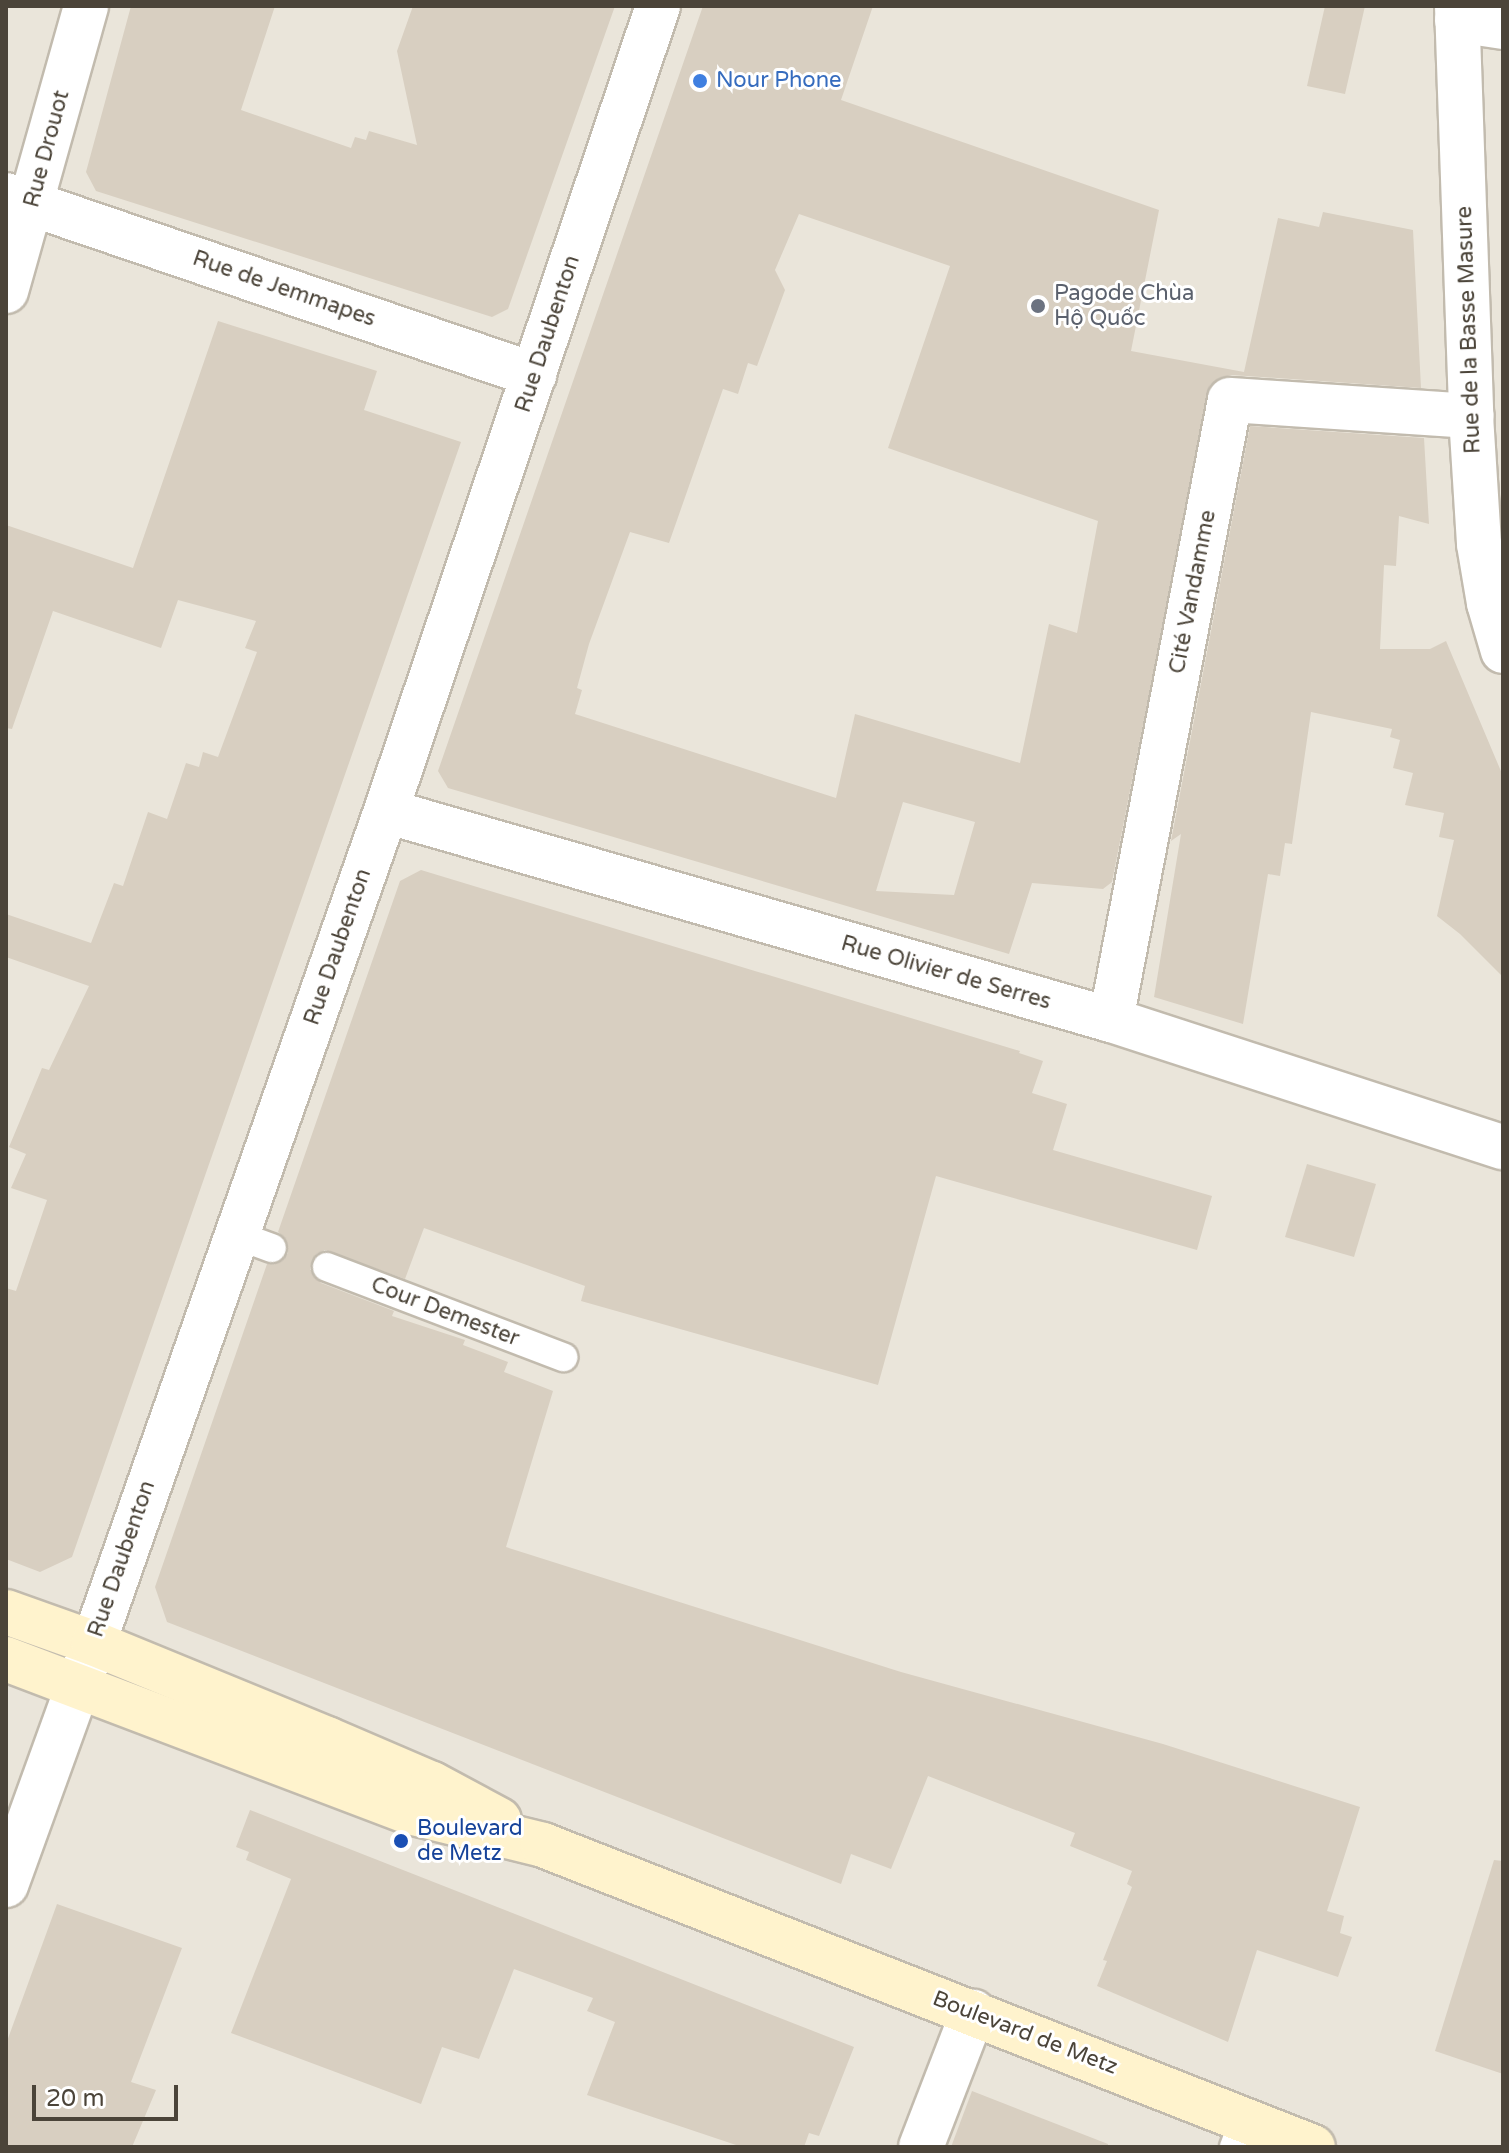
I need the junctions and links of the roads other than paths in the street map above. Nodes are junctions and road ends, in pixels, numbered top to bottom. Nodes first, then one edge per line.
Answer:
1 (86, 6) edge
2 (658, 6) edge
3 (1457, 13) edge
4 (1503, 27) edge
5 (20, 200) edge
6 (6, 291) edge
7 (534, 375) junction
8 (1471, 416) junction
9 (1503, 651) edge
10 (386, 811) junction
11 (1111, 1020) junction
12 (1503, 1147) edge
13 (327, 1267) dead end
14 (563, 1357) dead end
15 (6, 1612) edge
16 (93, 1643) junction
17 (6, 1659) edge
18 (78, 1686) junction
19 (543, 1845) junction
20 (6, 1885) edge
21 (973, 2012) junction
22 (1276, 2139) edge
23 (921, 2147) edge

1 - 5 street, Rue Drouot
2 - 7 street, Rue Daubenton
3 - 4 street
3 - 8 street, Rue de la Basse Masure
5 - 6 street, Rue Drouot
5 - 7 street, Rue de Jemmapes
7 - 10 street, Rue Daubenton
8 - 9 street, Rue de la Basse Masure
8 - 11 street, Cité Vandamme
10 - 11 street, Rue Olivier de Serres
10 - 16 street, Rue Daubenton
11 - 12 street, Rue Olivier de Serres
13 - 14 lane, Cour Demester
15 - 16 main road, Boulevard de Metz
16 - 18 street, Rue Daubenton
16 - 19 main road, Boulevard de Metz
17 - 18 main road, Boulevard de Metz
18 - 19 main road, Boulevard de Metz
18 - 20 street, Rue Daubenton
19 - 21 main road, Boulevard de Metz
21 - 22 main road, Boulevard de Metz
21 - 23 street

